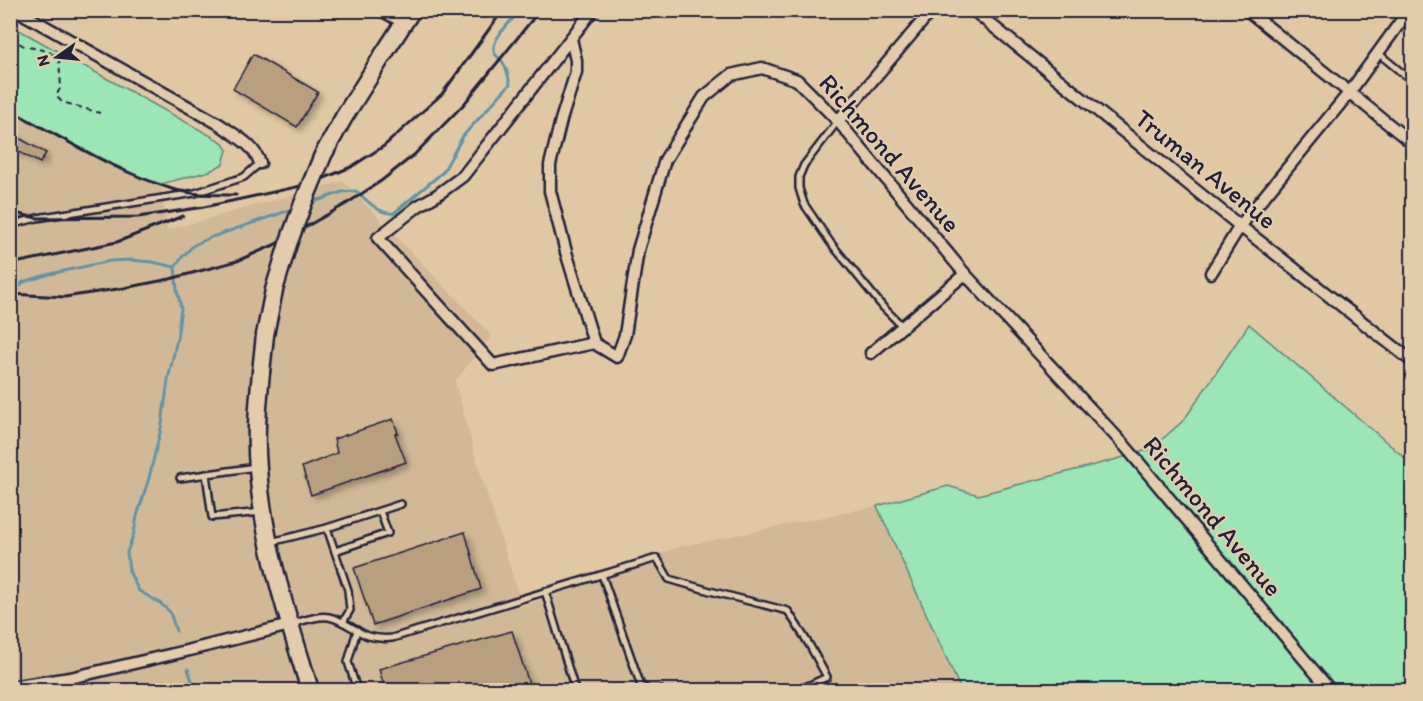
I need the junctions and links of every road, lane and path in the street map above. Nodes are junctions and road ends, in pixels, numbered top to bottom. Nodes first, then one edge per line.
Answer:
1 (15, 10) edge
2 (381, 10) edge
3 (593, 10) edge
4 (932, 10) edge
5 (973, 10) edge
6 (1247, 10) edge
7 (1409, 10) edge
8 (408, 17) edge
9 (10, 38) edge
10 (571, 39) junction
11 (1378, 53) junction
12 (1413, 70) edge
13 (1349, 93) junction
14 (100, 113) dead end
15 (838, 121) junction
16 (1413, 143) edge
17 (260, 163) joint
18 (10, 225) edge
19 (1240, 226) junction
20 (1211, 273) dead end
21 (965, 274) junction
22 (902, 326) junction
23 (594, 343) junction
24 (871, 353) dead end
25 (1413, 361) edge
26 (257, 467) junction
27 (206, 474) junction
28 (180, 478) dead end
29 (401, 504) dead end
30 (263, 511) junction
31 (380, 511) junction
32 (327, 528) junction
33 (269, 543) junction
34 (335, 551) junction
35 (602, 575) junction
36 (545, 591) junction
37 (343, 622) junction
38 (290, 625) junction
39 (357, 630) junction
40 (10, 687) edge
41 (310, 690) edge
42 (357, 690) edge
43 (575, 690) edge
44 (661, 690) edge
45 (799, 690) edge
46 (1330, 690) edge

1 - 17 street
2 - 8 street
3 - 10 street
4 - 15 street
5 - 19 street, Truman Avenue
6 - 13 street
7 - 11 street
8 - 26 main road, bridge
9 - 14 path
10 - 23 street
10 - 23 street
11 - 12 lane
11 - 13 street
13 - 16 street
13 - 19 street
15 - 21 street, Richmond Avenue
15 - 22 lane
15 - 23 street, Richmond Avenue
17 - 18 lane
19 - 20 street
19 - 25 street, Truman Avenue
21 - 22 street
21 - 46 street, Richmond Avenue
22 - 24 street
26 - 27 lane
26 - 30 main road
27 - 28 lane
27 - 30 lane
29 - 31 lane
30 - 33 main road
31 - 32 lane
31 - 34 lane
32 - 33 lane
32 - 34 lane
33 - 38 main road
34 - 37 lane
35 - 36 lane
35 - 44 lane
35 - 45 lane
36 - 39 lane
36 - 43 lane
37 - 38 lane
37 - 39 lane
38 - 40 street
38 - 41 main road
39 - 42 lane

